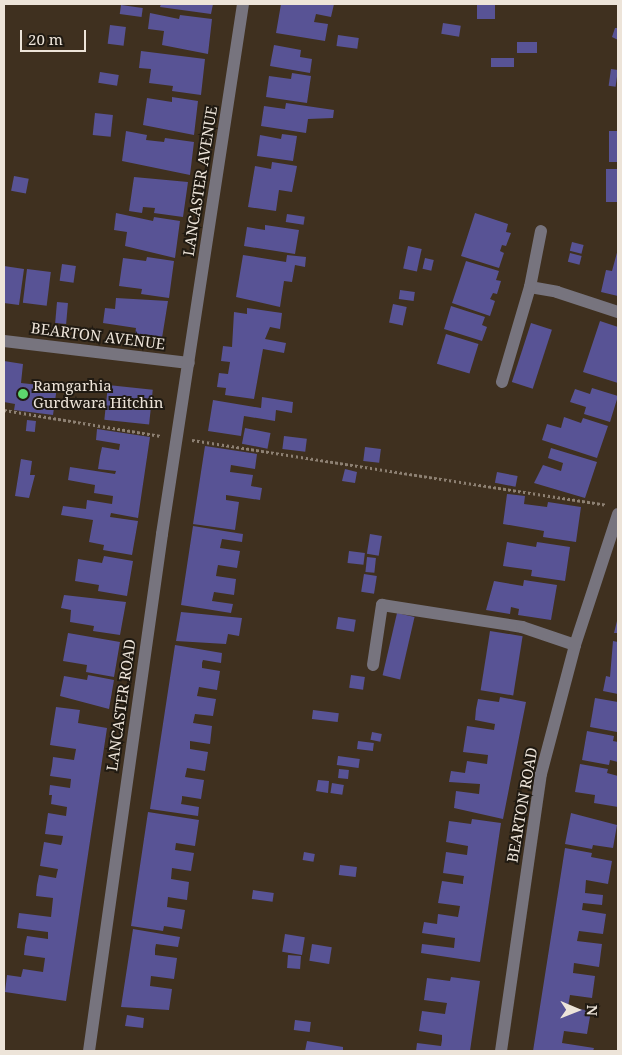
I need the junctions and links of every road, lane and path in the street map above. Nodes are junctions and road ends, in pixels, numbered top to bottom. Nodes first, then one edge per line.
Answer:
1 (243, 4) edge
2 (541, 230) dead end
3 (530, 287) junction
4 (618, 312) edge
5 (4, 341) edge
6 (188, 363) junction
7 (502, 382) dead end
8 (4, 410) edge
9 (178, 438) junction
10 (613, 509) edge
11 (575, 645) junction
12 (373, 665) dead end
13 (88, 1051) edge
14 (501, 1051) edge

1 - 6 street, LANCASTER AVENUE
2 - 3 street
3 - 4 street
3 - 7 street
5 - 6 street, BEARTON AVENUE
6 - 9 street, LANCASTER ROAD
8 - 9 path
9 - 10 path
9 - 13 street, LANCASTER ROAD
10 - 11 street, BEARTON ROAD
11 - 12 street
11 - 14 street, BEARTON ROAD

